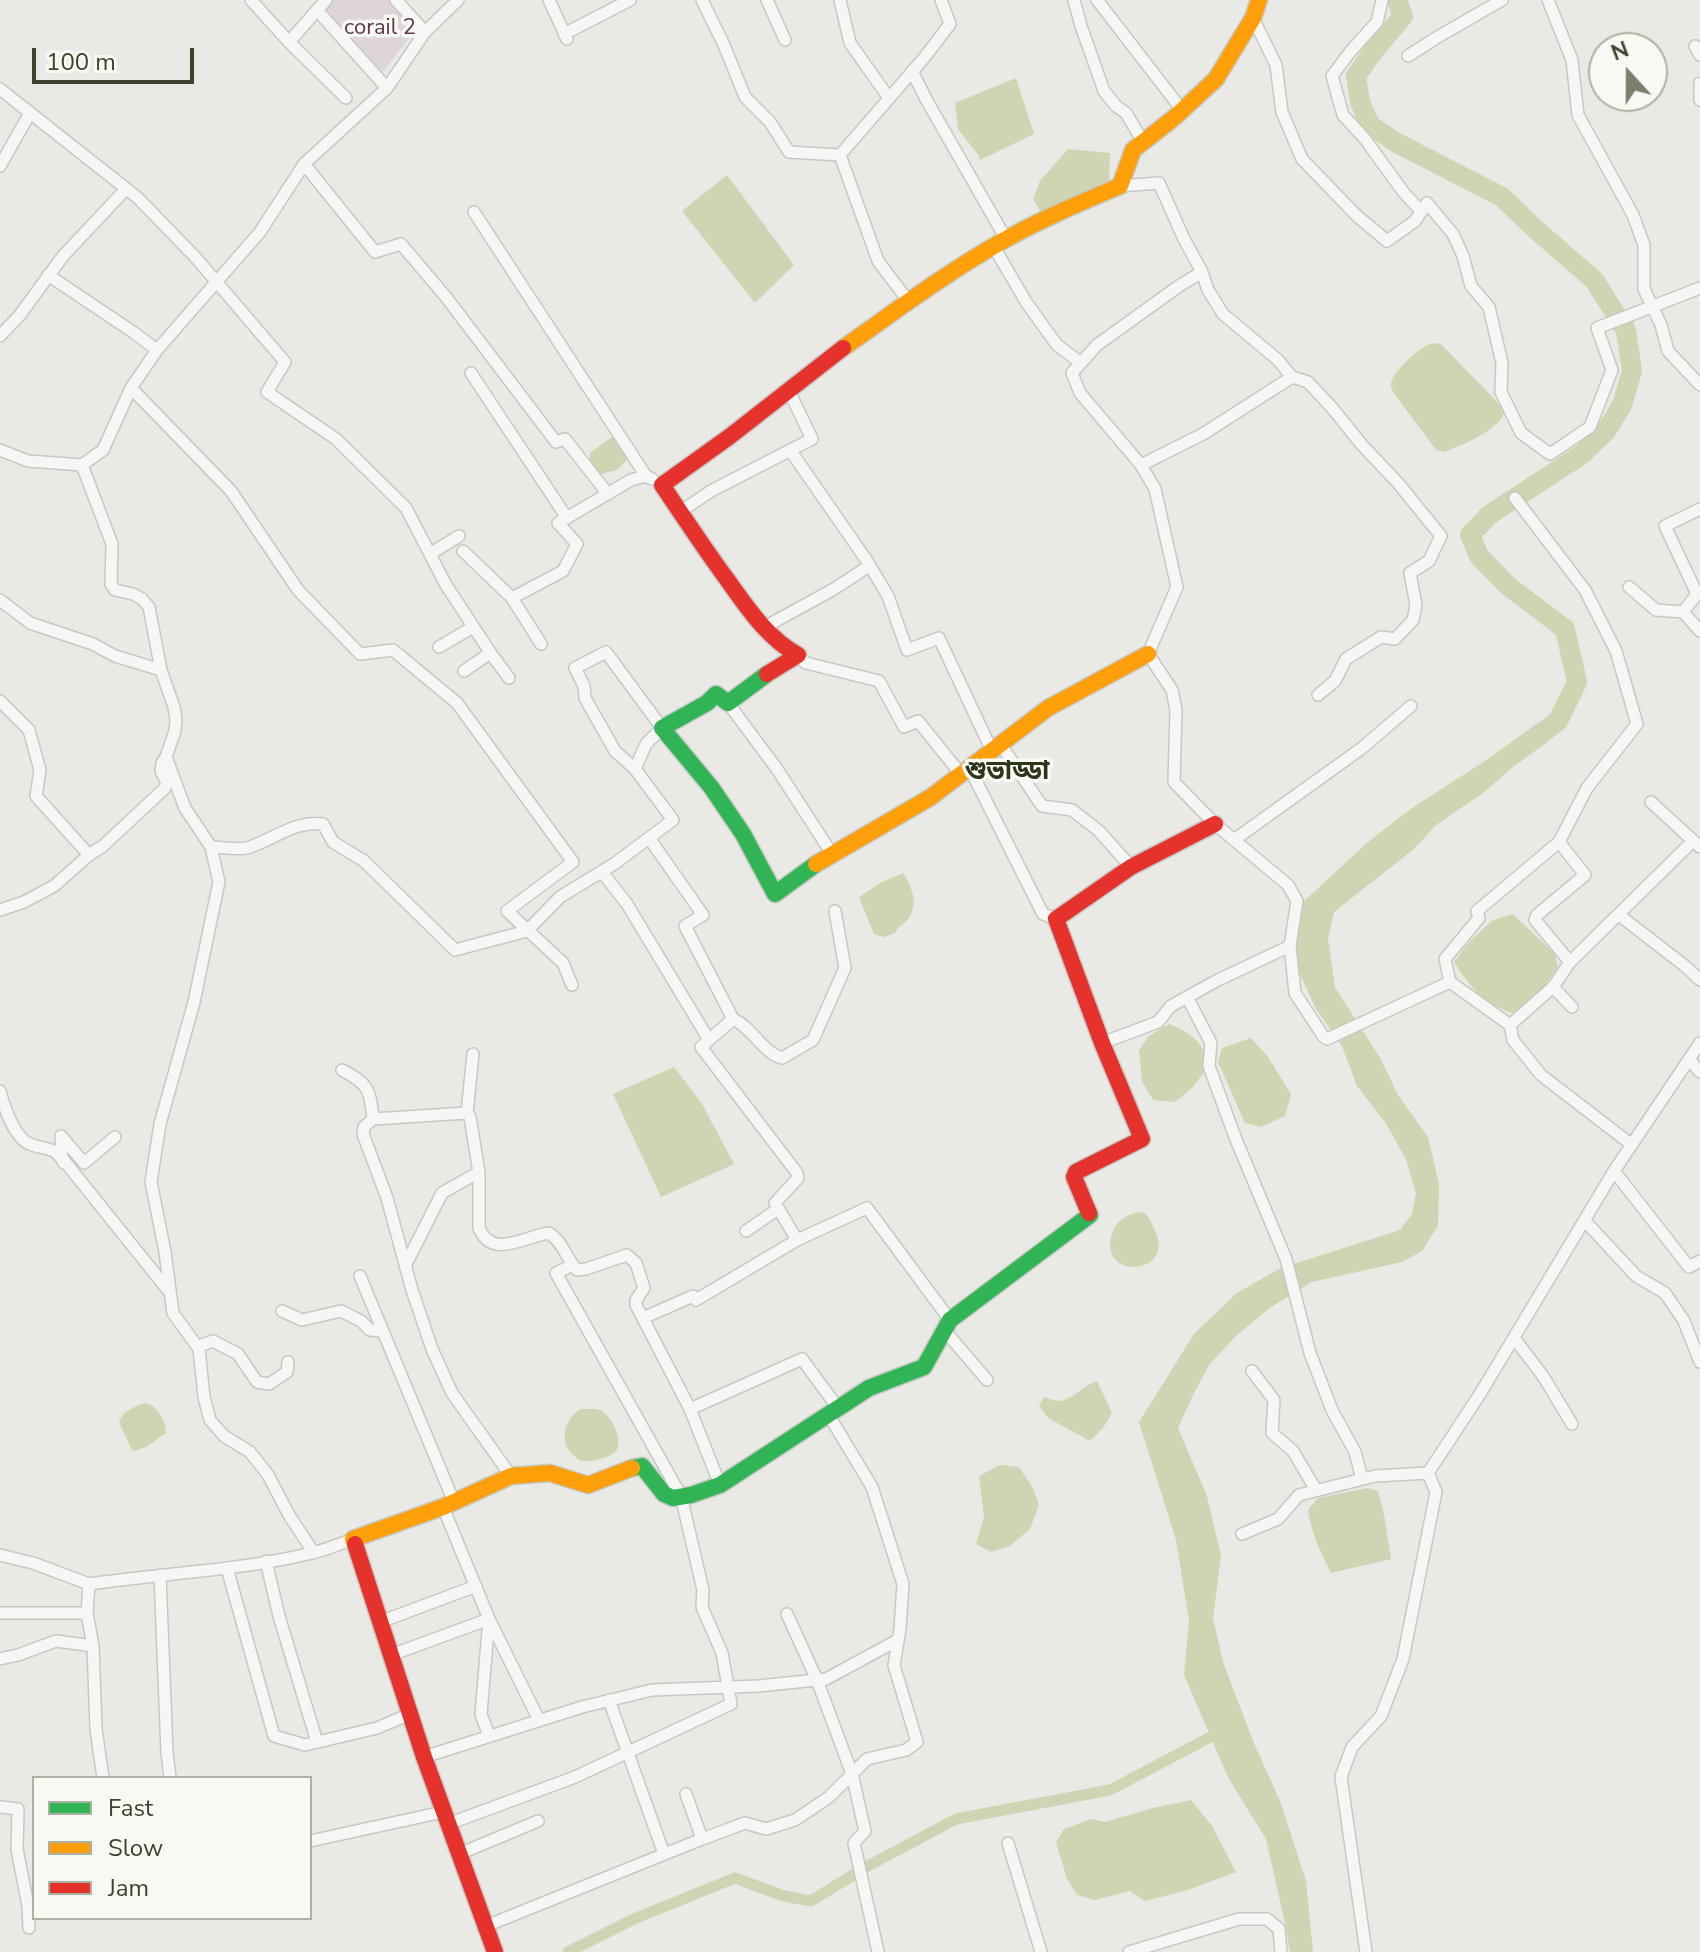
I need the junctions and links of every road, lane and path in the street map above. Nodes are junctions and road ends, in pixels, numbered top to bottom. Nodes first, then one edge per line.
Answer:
1 (251, 0) edge
2 (326, 0) edge
3 (396, 0) edge
4 (438, 0) edge
5 (458, 0) edge
6 (549, 0) edge
7 (630, 0) edge
8 (702, 0) edge
9 (767, 0) edge
10 (840, 0) edge
11 (941, 0) edge
12 (1074, 0) edge
13 (1097, 0) edge
14 (1259, 0) edge
15 (1382, 0) edge
16 (1502, 0) edge
17 (1548, 0) edge
18 (317, 10) junction
19 (448, 10) junction
20 (1253, 18) junction
21 (425, 32) junction
22 (785, 40) dead end
23 (289, 42) junction
24 (1408, 56) dead end
25 (912, 71) junction
26 (1700, 83) edge
27 (387, 88) junction
28 (0, 89) edge
29 (346, 98) dead end
30 (889, 98) junction
31 (1700, 100) edge
32 (1182, 110) junction
33 (30, 113) junction
34 (1143, 142) junction
35 (840, 155) junction
36 (304, 164) junction
37 (0, 166) edge
38 (1120, 186) junction
39 (126, 189) junction
40 (1421, 211) junction
41 (474, 212) dead end
42 (1000, 243) junction
43 (1202, 272) junction
44 (48, 275) junction
45 (217, 283) junction
46 (1700, 288) edge
47 (909, 302) junction
48 (1648, 308) junction
49 (0, 336) edge
50 (157, 350) junction
51 (1081, 363) junction
52 (471, 373) dead end
53 (1292, 377) junction
54 (1700, 385) edge
55 (131, 388) junction
56 (789, 391) junction
57 (0, 450) edge
58 (790, 450) junction
59 (82, 465) junction
60 (1141, 465) junction
61 (646, 476) junction
62 (662, 485) junction
63 (608, 494) junction
64 (1515, 498) dead end
65 (1700, 509) edge
66 (680, 512) junction
67 (567, 518) junction
68 (459, 536) dead end
69 (463, 551) dead end
70 (430, 554) junction
71 (869, 566) junction
72 (1629, 587) dead end
73 (512, 598) junction
74 (0, 600) edge
75 (1683, 612) junction
76 (473, 627) junction
77 (763, 628) junction
78 (1700, 631) edge
79 (541, 644) dead end
80 (439, 647) dead end
81 (490, 653) junction
82 (1148, 654) junction
83 (798, 655) junction
84 (161, 670) junction
85 (464, 671) dead end
86 (509, 678) dead end
87 (1318, 695) dead end
88 (0, 701) edge
89 (728, 703) junction
90 (1411, 706) dead end
91 (662, 728) junction
92 (997, 748) junction
93 (166, 757) junction
94 (635, 769) junction
95 (965, 770) junction
96 (1651, 802) dead end
97 (1215, 824) junction
98 (649, 838) junction
99 (1234, 840) junction
100 (1559, 842) junction
101 (1697, 844) edge
102 (211, 847) junction
103 (832, 854) junction
104 (89, 855) junction
105 (1131, 867) junction
106 (602, 872) junction
107 (0, 910) edge
108 (835, 911) dead end
109 (1619, 915) junction
110 (1056, 919) junction
111 (527, 931) junction
112 (1290, 946) junction
113 (1570, 962) junction
114 (1700, 980) edge
115 (1450, 982) junction
116 (572, 985) dead end
117 (1553, 987) junction
118 (1187, 997) junction
119 (1572, 1007) dead end
120 (733, 1019) junction
121 (1510, 1025) junction
122 (709, 1040) junction
123 (1102, 1043) junction
124 (1700, 1043) edge
125 (473, 1054) dead end
126 (1689, 1059) junction
127 (342, 1070) dead end
128 (1700, 1072) edge
129 (0, 1091) edge
130 (467, 1113) junction
131 (373, 1119) junction
132 (115, 1137) dead end
133 (1632, 1145) junction
134 (62, 1158) junction
135 (1614, 1171) junction
136 (479, 1172) junction
137 (68, 1175) dead end
138 (778, 1209) junction
139 (1585, 1221) junction
140 (746, 1231) dead end
141 (797, 1240) junction
142 (1700, 1261) edge
143 (573, 1265) junction
144 (405, 1266) junction
145 (360, 1276) dead end
146 (170, 1293) junction
147 (282, 1311) dead end
148 (643, 1318) junction
149 (948, 1326) junction
150 (383, 1331) junction
151 (1514, 1338) junction
152 (199, 1349) junction
153 (288, 1362) dead end
154 (1700, 1362) edge
155 (1252, 1371) dead end
156 (987, 1380) dead end
157 (690, 1409) junction
158 (833, 1411) junction
159 (1572, 1424) dead end
160 (1428, 1473) junction
161 (511, 1476) junction
162 (1362, 1479) junction
163 (720, 1485) junction
164 (1316, 1490) junction
165 (681, 1496) junction
166 (448, 1505) junction
167 (1242, 1534) dead end
168 (353, 1539) junction
169 (314, 1553) junction
170 (0, 1555) edge
171 (266, 1561) junction
172 (227, 1568) junction
173 (160, 1575) junction
174 (89, 1584) junction
175 (476, 1586) junction
176 (0, 1613) edge
177 (87, 1613) junction
178 (787, 1614) dead end
179 (489, 1619) junction
180 (380, 1622) junction
181 (898, 1640) junction
182 (93, 1646) junction
183 (391, 1655) junction
184 (0, 1659) edge
185 (817, 1680) junction
186 (728, 1687) junction
187 (609, 1700) junction
188 (410, 1714) junction
189 (539, 1720) junction
190 (489, 1736) junction
191 (317, 1742) junction
192 (627, 1752) junction
193 (424, 1757) junction
194 (852, 1774) junction
195 (103, 1776) edge
196 (170, 1776) edge
197 (686, 1794) dead end
198 (0, 1807) edge
199 (446, 1818) junction
200 (538, 1821) dead end
201 (702, 1839) junction
202 (312, 1841) edge
203 (1008, 1843) dead end
204 (459, 1854) junction
205 (664, 1854) junction
206 (486, 1926) junction
207 (29, 1928) dead end
208 (495, 1951) edge
209 (878, 1952) edge
210 (1041, 1952) edge
211 (1129, 1952) edge
212 (1281, 1952) edge
213 (1366, 1952) edge

1 - 23 street
2 - 18 street
3 - 21 street
4 - 19 street
5 - 19 street
6 - 7 street
8 - 35 street
9 - 22 street
10 - 30 street
11 - 25 street
12 - 34 street
13 - 32 street
14 - 20 street
15 - 40 street
16 - 24 street
17 - 48 street
18 - 23 street
18 - 27 street
19 - 21 street
20 - 32 street
20 - 40 street
21 - 27 street
23 - 29 street
25 - 30 street
25 - 42 street
26 - 31 street
27 - 36 street
28 - 33 street
30 - 35 street
32 - 34 street
33 - 37 street
33 - 39 street
34 - 38 street
35 - 47 street
36 - 45 street
36 - 63 street
38 - 42 street
38 - 43 street
39 - 44 street
39 - 45 street
40 - 48 street
41 - 61 street
42 - 47 street
42 - 51 street
43 - 51 street
43 - 53 street
44 - 49 street
44 - 50 street
45 - 50 street
45 - 70 street
46 - 48 street
47 - 56 street
48 - 54 street
50 - 55 street
51 - 60 street
52 - 67 street
53 - 60 street
53 - 87 street
55 - 59 street
55 - 111 street
56 - 58 street
56 - 62 street
57 - 59 street
58 - 66 street
58 - 71 street
59 - 84 street
60 - 82 street
61 - 62 street
61 - 63 street
62 - 66 street
63 - 67 street
64 - 100 street
65 - 75 street
66 - 77 street
67 - 73 street
68 - 70 street
69 - 73 street
70 - 76 street
71 - 77 street
71 - 92 street
72 - 75 street
73 - 79 street
74 - 84 street
75 - 78 street
76 - 80 street
76 - 81 street
77 - 83 street
81 - 85 street
81 - 86 street
82 - 92 street
82 - 97 street
83 - 89 street
83 - 95 street
84 - 93 street
88 - 104 street
89 - 91 street
89 - 103 street
90 - 99 street
91 - 94 street
91 - 94 street
91 - 103 street
92 - 95 street
92 - 105 street
93 - 102 street
93 - 104 street
94 - 98 street
95 - 103 street
95 - 110 street
96 - 101 street
97 - 99 street
97 - 105 street
98 - 106 street
98 - 120 street
99 - 112 street
100 - 113 street
100 - 115 street
101 - 109 street
102 - 111 street
102 - 146 street
104 - 107 street
105 - 110 street
106 - 111 street
106 - 122 street
108 - 120 street
109 - 113 street
109 - 114 street
110 - 123 street
111 - 116 street
112 - 115 street
112 - 118 street
113 - 117 street
115 - 121 street
117 - 119 street
117 - 121 street
118 - 123 street
118 - 162 street
120 - 122 street
121 - 133 street
122 - 138 street
123 - 149 street
124 - 126 street
125 - 130 street
126 - 128 street
126 - 133 street
127 - 131 street
129 - 134 street
130 - 131 street
130 - 136 street
131 - 144 street
132 - 134 street
133 - 135 street
134 - 137 street
134 - 146 street
135 - 139 street
135 - 142 street
136 - 143 street
136 - 144 street
138 - 140 street
138 - 141 street
139 - 151 street
139 - 154 street
141 - 148 street
141 - 149 street
143 - 148 street
143 - 165 street
144 - 161 street
145 - 150 street
146 - 152 street
147 - 150 street
148 - 157 street
149 - 156 street
149 - 158 street
150 - 166 street
151 - 159 street
151 - 160 street
152 - 153 street
152 - 169 street
155 - 164 street
157 - 158 street
157 - 163 street
158 - 163 street
158 - 181 street
160 - 162 street
160 - 213 street
161 - 165 street
161 - 166 street
162 - 164 street
163 - 165 street
164 - 167 street
165 - 186 street
166 - 168 street
166 - 175 street
168 - 169 street
168 - 180 street
169 - 171 street
170 - 174 street
171 - 172 street
171 - 191 street
172 - 173 street
172 - 191 street
173 - 174 street
173 - 196 street
174 - 177 street
175 - 179 street
175 - 180 street
176 - 177 street
177 - 182 street
178 - 185 street
179 - 183 street
179 - 189 street
179 - 190 street
180 - 183 street
181 - 185 street
181 - 194 street
182 - 184 street
182 - 195 street
183 - 188 street
185 - 186 street
185 - 194 street
186 - 187 street
186 - 192 street
187 - 189 street
187 - 192 street
188 - 191 street
188 - 193 street
189 - 190 street
190 - 193 street
192 - 199 street
192 - 205 street
193 - 199 street
194 - 201 street
194 - 209 street
197 - 201 street
198 - 207 street
199 - 202 street
199 - 204 street
200 - 204 street
201 - 205 street
203 - 210 street
204 - 206 street
205 - 206 street
206 - 208 street
211 - 212 street

